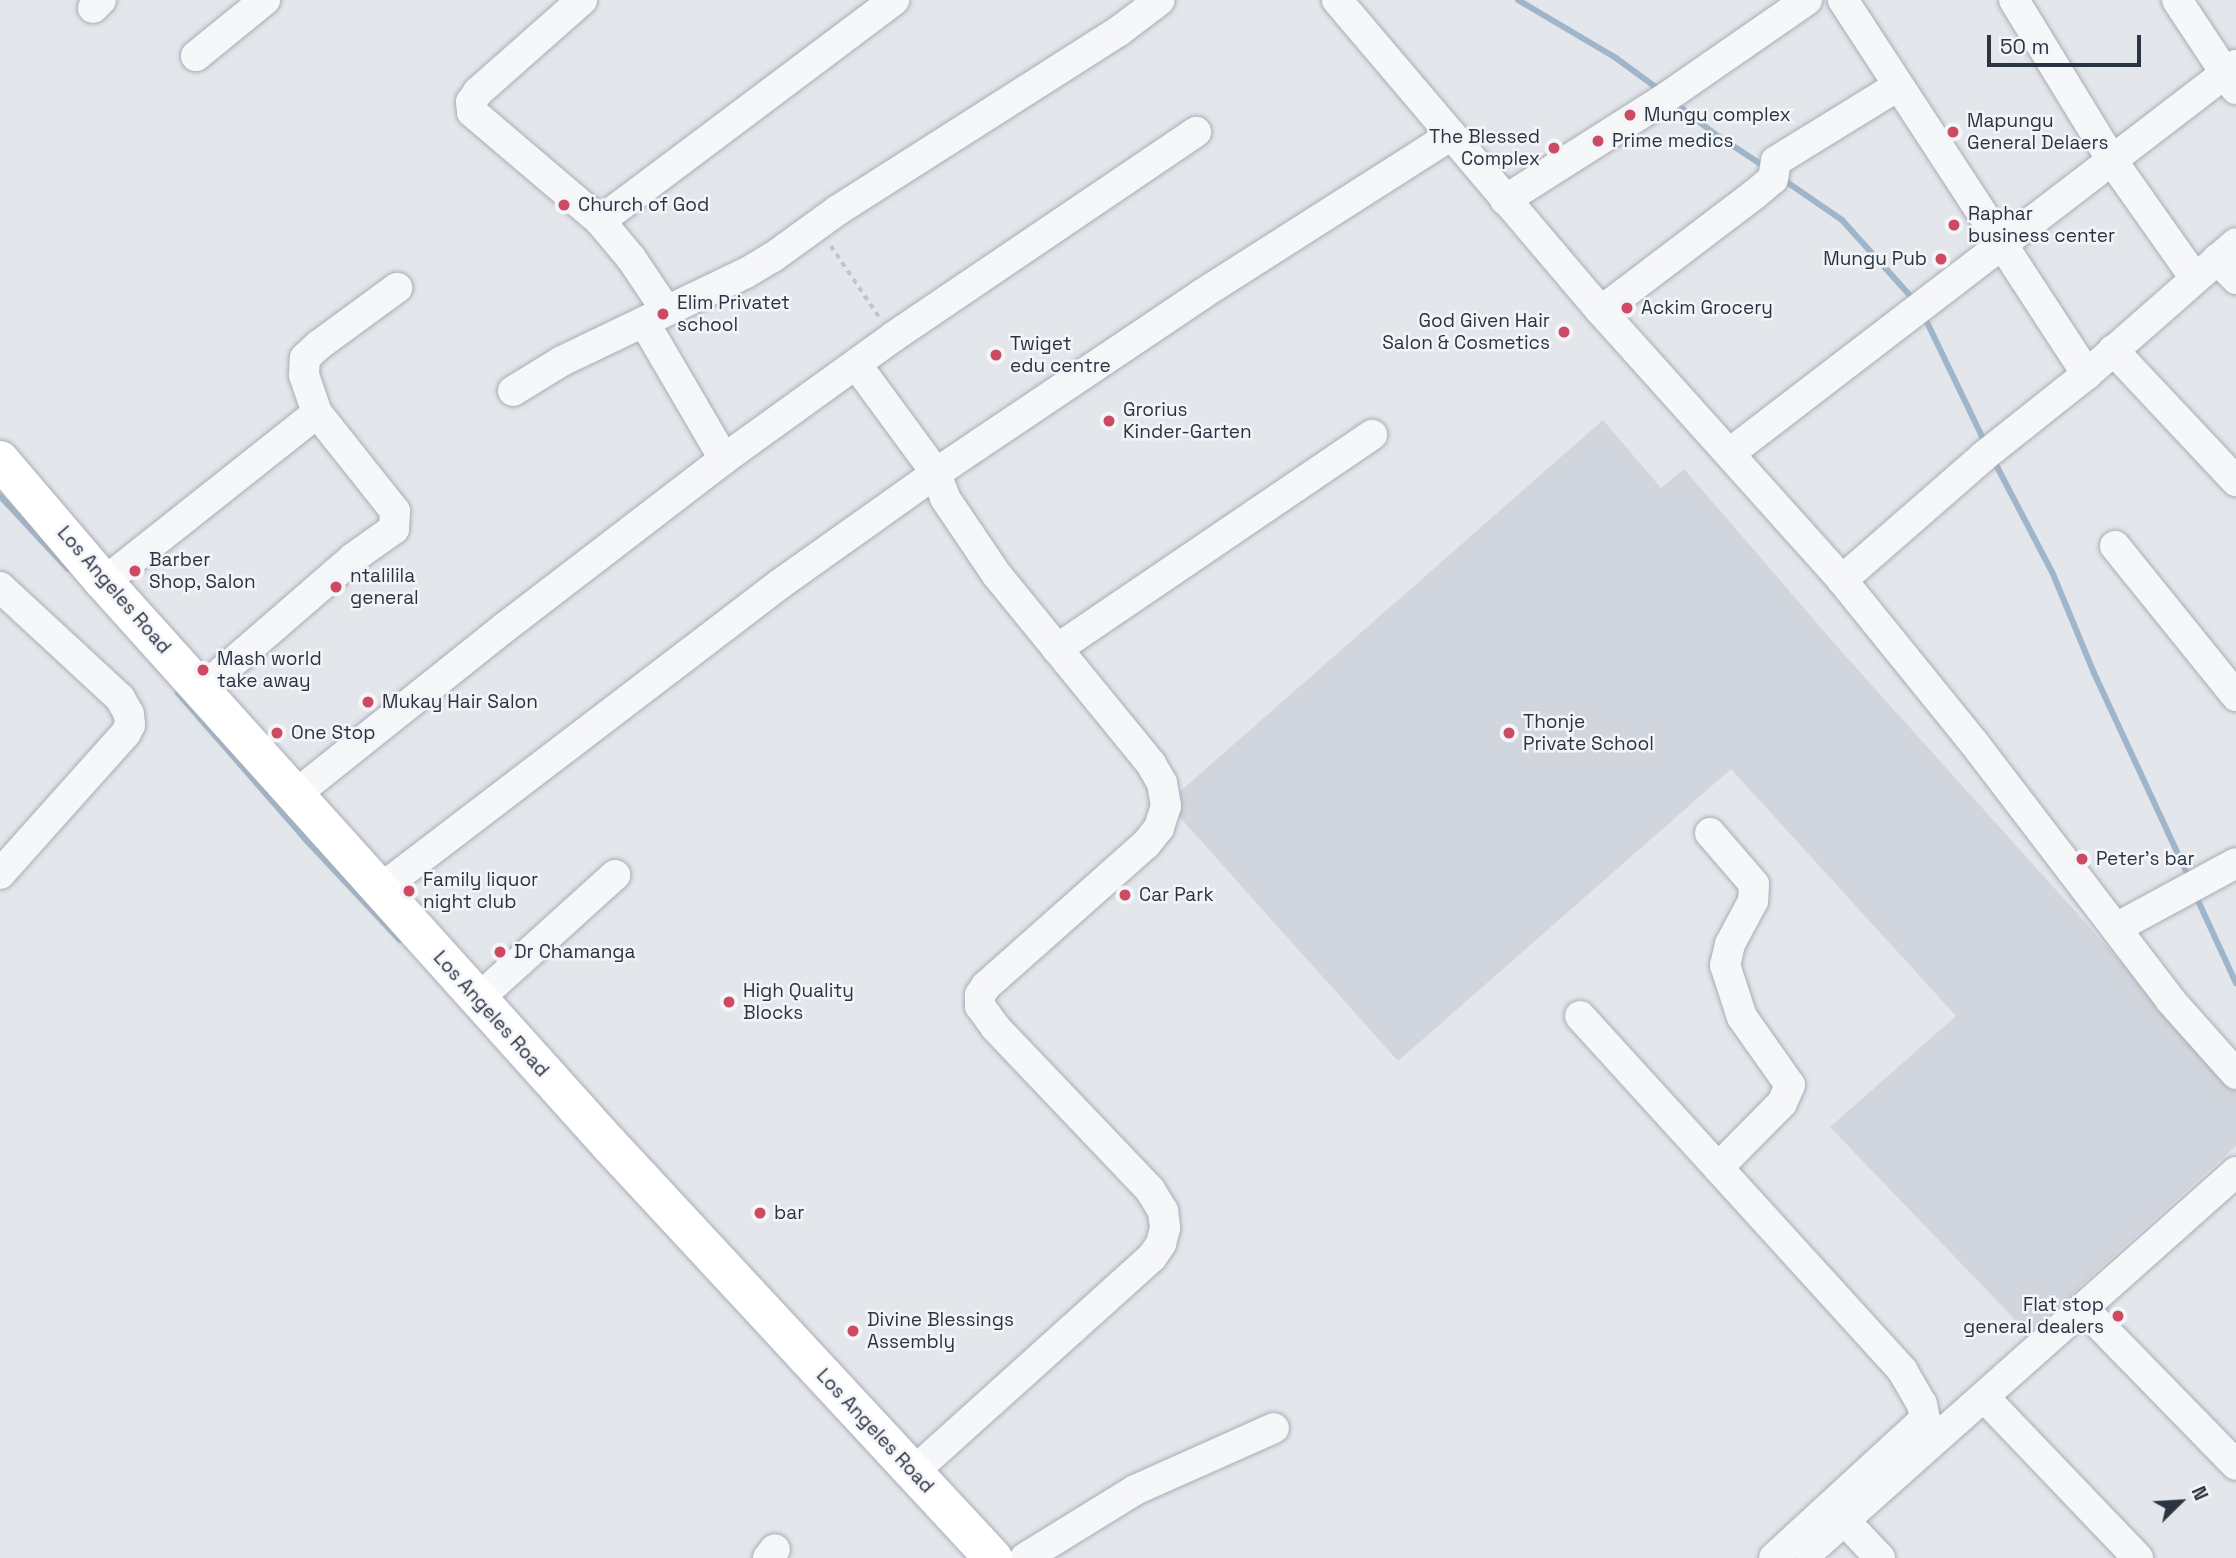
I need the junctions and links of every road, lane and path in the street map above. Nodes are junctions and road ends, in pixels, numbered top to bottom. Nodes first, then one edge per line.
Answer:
1 (265, 0) edge
2 (582, 0) edge
3 (894, 0) edge
4 (1160, 0) edge
5 (1337, 0) edge
6 (1807, 0) edge
7 (1843, 0) edge
8 (2014, 0) edge
9 (2177, 0) edge
10 (1777, 8) edge
11 (196, 56) dead end
12 (2232, 76) edge
13 (1898, 86) junction
14 (1196, 132) dead end
15 (1452, 135) junction
16 (2111, 159) junction
17 (1506, 200) junction
18 (600, 221) junction
19 (817, 227) junction
20 (2002, 244) junction
21 (2230, 260) edge
22 (2194, 278) junction
23 (397, 288) dead end
24 (1601, 311) junction
25 (655, 316) junction
26 (893, 337) junction
27 (2113, 351) junction
28 (856, 364) junction
29 (2087, 374) junction
30 (513, 391) dead end
31 (317, 413) junction
32 (1372, 435) dead end
33 (1730, 453) junction
34 (724, 459) junction
35 (0, 460) edge
36 (936, 473) junction
37 (2236, 481) edge
38 (2116, 546) dead end
39 (1842, 580) junction
40 (104, 582) junction
41 (0, 587) edge
42 (1057, 649) junction
43 (202, 689) junction
44 (2236, 696) edge
45 (296, 794) junction
46 (1710, 833) dead end
47 (2236, 863) edge
48 (0, 874) edge
49 (615, 875) dead end
50 (379, 890) junction
51 (2116, 928) junction
52 (478, 999) junction
53 (1580, 1016) dead end
54 (2236, 1074) edge
55 (1718, 1168) junction
56 (2236, 1172) edge
57 (2083, 1308) junction
58 (1984, 1397) junction
59 (1274, 1428) dead end
60 (2236, 1465) edge
61 (914, 1472) junction
62 (1845, 1521) junction
63 (993, 1558) edge
64 (1025, 1558) edge
65 (1774, 1558) edge
66 (1802, 1558) edge
67 (1880, 1558) edge
68 (2138, 1558) edge

1 - 11 street
2 - 18 street
3 - 18 street
4 - 19 street
5 - 15 street
6 - 10 street
7 - 13 street
8 - 16 street
9 - 12 street
10 - 17 street
12 - 16 street
13 - 20 street
13 - 24 street
14 - 26 street
15 - 17 street
15 - 36 street
16 - 20 street
16 - 22 street
17 - 24 street
18 - 25 street
19 - 25 street
19 - 26 path
20 - 29 street
20 - 33 street
21 - 22 street
22 - 27 street
23 - 31 street
24 - 33 street
25 - 30 street
25 - 34 street
26 - 28 street
27 - 29 street
27 - 37 street
28 - 34 street
28 - 36 street
29 - 39 street
31 - 40 street
31 - 43 street
32 - 42 street
33 - 39 street
34 - 45 street
35 - 40 main road, Los Angeles Road
36 - 42 street
36 - 50 street
38 - 44 street
39 - 51 street
40 - 43 main road, Los Angeles Road
41 - 48 street
42 - 61 street
43 - 45 main road, Los Angeles Road
45 - 50 main road, Los Angeles Road
46 - 55 street
47 - 51 street
49 - 52 street
50 - 52 main road, Los Angeles Road
51 - 54 street
52 - 61 main road, Los Angeles Road
53 - 55 street
55 - 65 street
56 - 57 street
57 - 58 street
57 - 60 street
58 - 62 street
58 - 68 street
59 - 64 street
61 - 63 main road, Los Angeles Road
62 - 66 street
62 - 67 street

